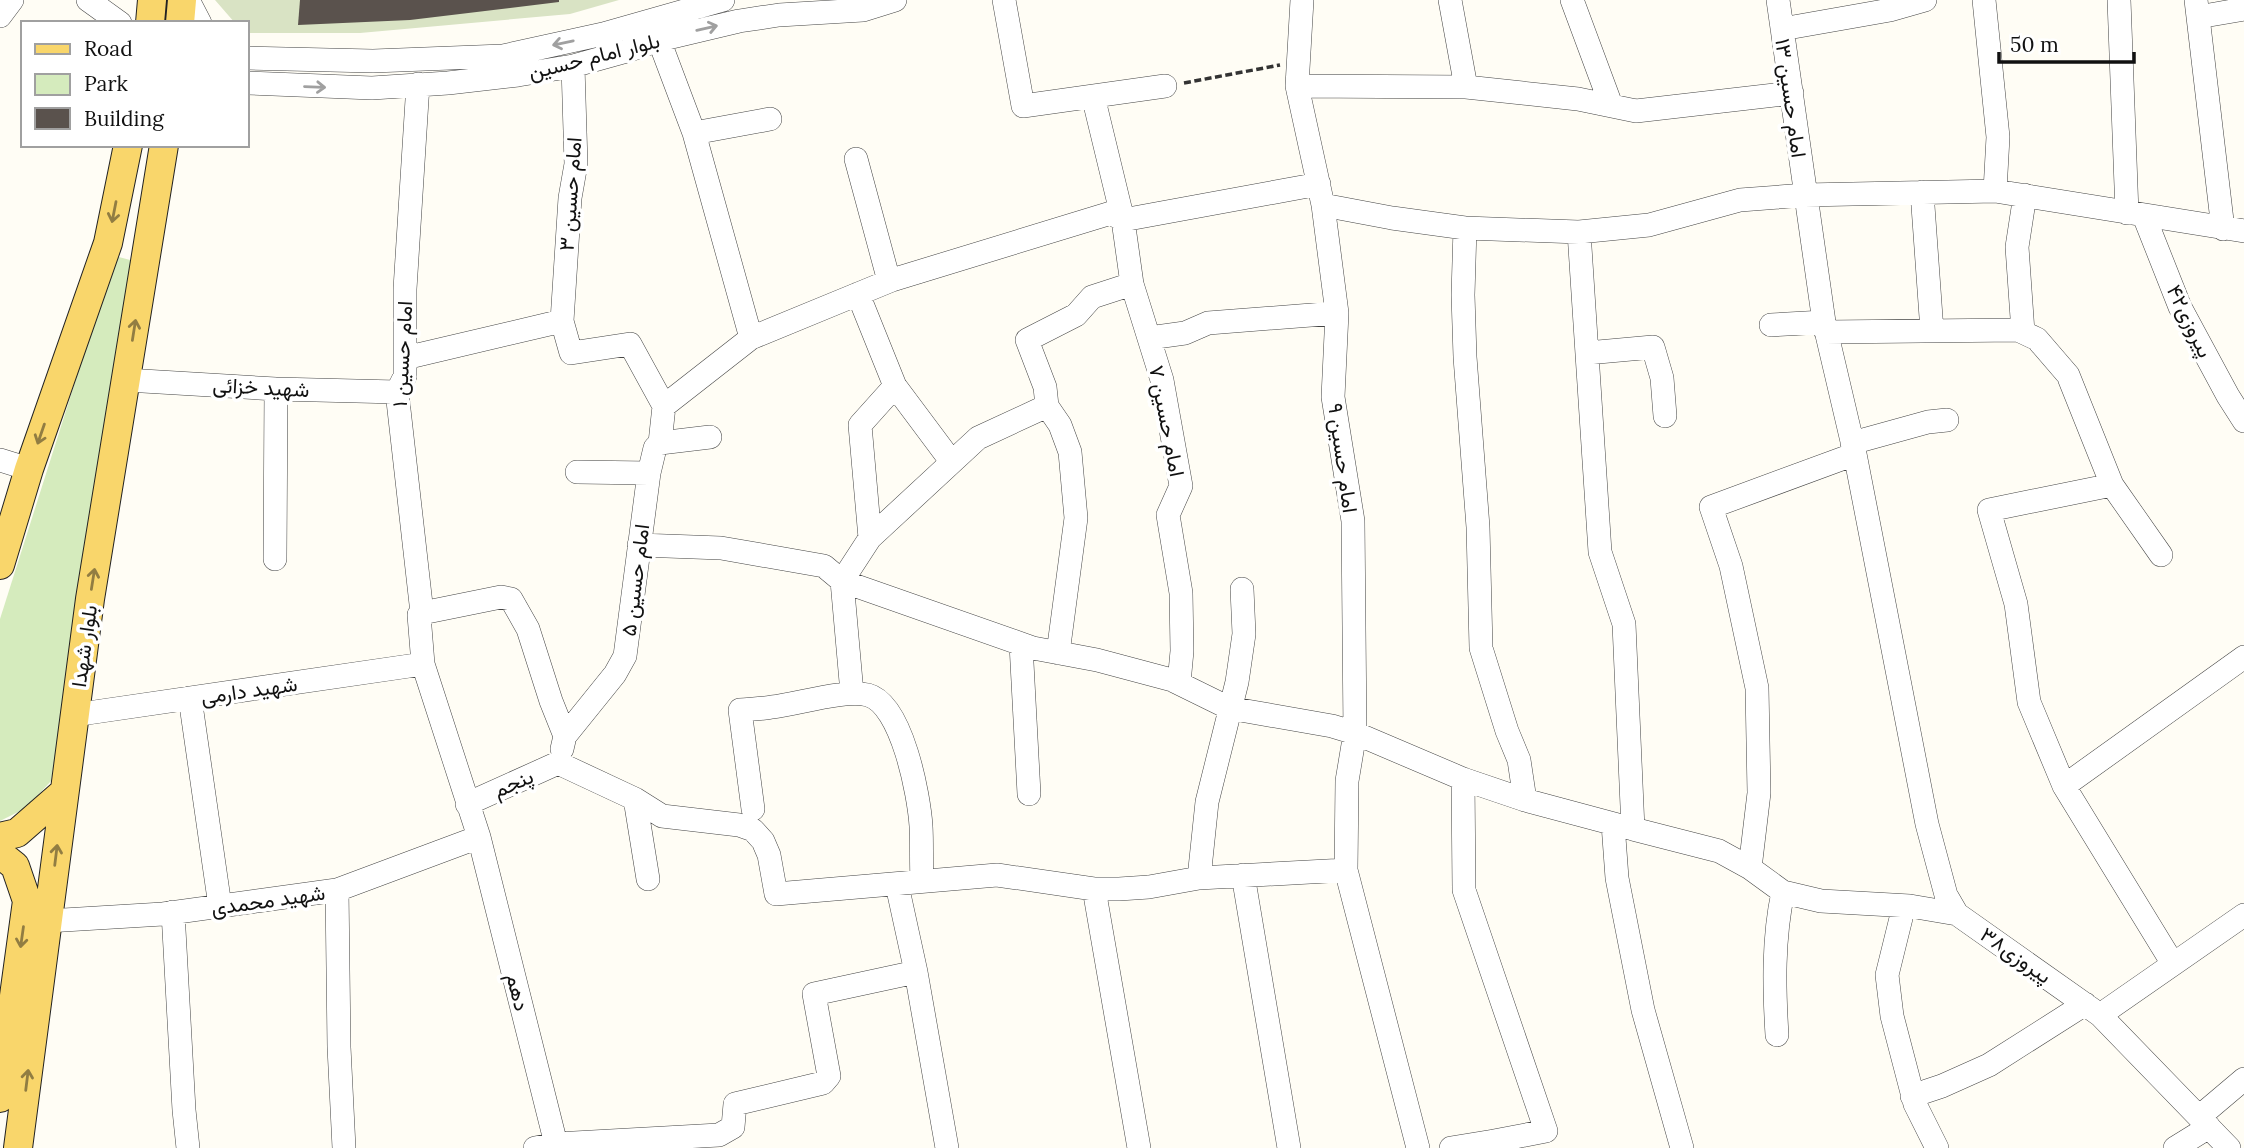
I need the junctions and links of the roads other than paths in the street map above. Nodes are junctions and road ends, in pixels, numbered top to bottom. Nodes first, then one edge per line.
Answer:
1 (12, 0) edge
2 (88, 0) edge
3 (152, 0) edge
4 (182, 0) edge
5 (188, 0) edge
6 (723, 0) edge
7 (895, 0) edge
8 (1004, 0) edge
9 (1302, 0) edge
10 (1450, 0) edge
11 (1572, 0) edge
12 (1778, 0) edge
13 (1925, 0) edge
14 (1984, 0) edge
15 (2119, 0) edge
16 (2197, 8) edge
17 (2244, 9) edge
18 (0, 16) edge
19 (117, 21) edge
20 (150, 21) edge
21 (180, 21) edge
22 (199, 21) edge
23 (1782, 29) junction
24 (659, 40) junction
25 (248, 58) edge
26 (573, 65) junction
27 (248, 83) edge
28 (418, 85) junction
29 (1165, 86) road end
30 (1297, 86) junction
31 (1465, 87) junction
32 (1792, 93) junction
33 (1093, 96) junction
34 (1611, 105) junction
35 (770, 119) dead end
36 (694, 133) junction
37 (128, 147) edge
38 (164, 147) edge
39 (856, 159) dead end
40 (1995, 191) junction
41 (1922, 192) junction
42 (1321, 195) junction
43 (1805, 195) junction
44 (2025, 195) junction
45 (2136, 215) junction
46 (1123, 220) junction
47 (1465, 228) junction
48 (2234, 230) edge
49 (1579, 232) junction
50 (108, 243) junction
51 (146, 249) junction
52 (889, 281) junction
53 (1132, 284) junction
54 (858, 294) junction
55 (1336, 313) junction
56 (562, 321) junction
57 (1771, 325) dead end
58 (1825, 327) junction
59 (1932, 331) junction
60 (2023, 332) junction
61 (751, 338) junction
62 (1149, 338) junction
63 (1587, 353) junction
64 (405, 358) junction
65 (126, 380) junction
66 (895, 386) junction
67 (276, 389) junction
68 (397, 392) junction
69 (664, 405) junction
70 (1047, 406) junction
71 (1665, 416) dead end
72 (1947, 420) dead end
73 (2244, 421) edge
74 (710, 438) dead end
75 (660, 443) junction
76 (1854, 449) junction
77 (0, 460) edge
78 (951, 461) junction
79 (29, 469) junction
80 (577, 472) dead end
81 (649, 473) junction
82 (2112, 485) junction
83 (870, 538) junction
84 (639, 545) junction
85 (2161, 555) dead end
86 (275, 559) dead end
87 (0, 565) edge
88 (842, 582) junction
89 (1242, 589) dead end
90 (422, 613) junction
91 (1021, 644) junction
92 (1058, 653) junction
93 (2244, 657) edge
94 (423, 664) junction
95 (1179, 683) junction
96 (852, 693) junction
97 (190, 698) junction
98 (1229, 708) junction
99 (75, 715) junction
100 (1354, 733) junction
101 (565, 736) junction
102 (558, 762) junction
103 (1463, 779) junction
104 (2064, 786) junction
105 (64, 792) junction
106 (1029, 794) dead end
107 (635, 799) junction
108 (1525, 800) junction
109 (467, 804) junction
110 (753, 809) dead end
111 (1623, 826) junction
112 (479, 836) junction
113 (0, 837) edge
114 (0, 855) edge
115 (1750, 868) junction
116 (1346, 870) junction
117 (1244, 875) junction
118 (1199, 878) junction
119 (648, 879) dead end
120 (922, 880) junction
121 (897, 885) junction
122 (1094, 889) junction
123 (337, 890) junction
124 (1783, 891) junction
125 (220, 906) junction
126 (1904, 906) junction
127 (173, 912) junction
128 (1957, 914) junction
129 (2244, 915) edge
130 (47, 921) junction
131 (2173, 964) junction
132 (916, 972) junction
133 (24, 1009) junction
134 (2092, 1009) junction
135 (1777, 1035) dead end
136 (2244, 1079) edge
137 (1912, 1096) junction
138 (0, 1098) edge
139 (2204, 1122) junction
140 (1495, 1144) edge
141 (549, 1147) edge
142 (18, 1148) edge
143 (188, 1148) edge
144 (344, 1148) edge
145 (947, 1148) edge
146 (1139, 1148) edge
147 (1289, 1148) edge
148 (1418, 1148) edge
149 (1451, 1148) edge
150 (1682, 1148) edge
151 (1937, 1148) edge
152 (2175, 1148) edge
153 (2229, 1148) edge

1 - 18 street
2 - 19 street
3 - 20 main road
4 - 21 main road
5 - 22 street
6 -> 25 street
24 -> 7 street, بلوار امام حسین
8 - 33 street
9 - 30 street, امام حسین ۹
10 - 31 street
11 - 34 street
12 - 23 street, امام حسین ۱۳
13 - 23 street
14 - 40 street
15 - 45 street, پیروزی۴۲
16 - 17 street
16 - 48 street
23 - 32 street, امام حسین ۱۳
24 - 26 street, بلوار امام حسین
24 - 36 street
26 - 28 street, بلوار امام حسین
26 - 56 street, امام حسین ۳
27 -> 28 street, بلوار امام حسین
28 - 64 street, امام حسین ۱
29 - 33 street
30 - 31 street
30 - 42 street, امام حسین ۹
31 - 34 street
32 - 34 street
32 - 43 street, امام حسین ۱۳
33 - 46 street, امام حسین ۷
35 - 36 street
36 - 61 street
37 -> 50 main road
38 - 51 main road, بلوار شهدا
39 - 52 street
40 - 41 street
40 - 44 street
41 - 43 street
41 - 59 street
42 - 46 street
42 - 47 street
42 - 55 street, امام حسین ۹
43 - 49 street
43 - 58 street, امام حسین ۱۳
44 - 45 street
44 - 60 street
45 - 48 street
45 - 73 street, پیروزی۴۲
46 - 52 street
46 - 53 street, امام حسین ۷
47 - 49 street
47 - 108 street
49 - 63 street
50 - 51 main road
50 -> 79 main road
65 -> 51 main road, بلوار شهدا
52 - 54 street
53 - 62 street, امام حسین ۷
53 - 70 street
54 - 61 street
54 - 66 street
55 - 62 street
55 - 100 street, امام حسین ۹
56 - 64 street
56 - 69 street
57 - 58 street
58 - 59 street
58 - 76 street, امام حسین ۱۳
59 - 60 street
60 - 82 street
61 - 69 street
62 - 95 street, امام حسین ۷
63 - 71 street
63 - 111 street
64 - 68 street, امام حسین ۱
65 - 67 street, شهید خزائی
99 -> 65 main road, بلوار شهدا
66 - 78 street
66 - 83 street
67 - 68 street, شهید خزائی
67 - 86 street
68 - 90 street, امام حسین ۱
69 - 75 street, امام حسین ۵
70 - 78 street
70 - 92 street
72 - 76 street
74 - 75 street
75 - 81 street, امام حسین ۵
76 - 115 street
76 - 128 street, امام حسین ۱۳
77 - 79 street
78 - 83 street
79 - 87 main road
80 - 81 street
81 - 84 street, امام حسین ۵
82 - 85 street
82 - 104 street
83 - 88 street
84 - 88 street, پیروزی۳۸
84 - 101 street, امام حسین ۵
88 - 91 street, پیروزی۳۸
88 - 96 street
89 - 98 street
90 - 94 street, امام حسین ۱
90 - 101 street
91 - 92 street, پیروزی۳۸
91 - 106 street
92 - 95 street, پیروزی۳۸
93 - 104 street
94 - 97 street, شهید دارمی
94 - 109 street, امام حسین ۱
95 - 98 street, پیروزی۳۸
96 - 110 street
96 - 120 street
97 - 99 street, شهید دارمی
97 - 125 street
98 - 100 street, پیروزی۳۸
98 - 118 street
99 - 105 main road, بلوار شهدا
100 - 103 street, پیروزی۳۸
100 - 116 street, امام حسین ۹
101 - 102 street
102 - 107 street
102 - 109 street, پنجم
103 - 108 street, پیروزی۳۸
103 - 140 street
104 - 131 street
105 - 113 main road
130 -> 105 main road, بلوار شهدا
107 - 119 street
107 - 121 street
108 - 111 street, پیروزی۳۸
109 - 112 street, دهم
111 - 115 street, پیروزی۳۸
111 - 150 street
112 - 123 street, شهید محمدی
112 - 141 street, دهم
114 -> 133 main road, بلوار شهدا
115 - 124 street, پیروزی۳۸
116 - 117 street
116 - 148 street, امام حسین ۹
117 - 118 street
117 - 147 street
118 - 122 street
120 - 121 street
120 - 122 street
121 - 132 street
122 - 146 street
123 - 125 street, شهید محمدی
123 - 144 street
124 - 126 street, پیروزی۳۸
124 - 135 street
125 - 127 street, شهید محمدی
126 - 128 street, پیروزی۳۸
126 - 137 street
127 - 130 street, شهید محمدی
127 - 143 street
128 - 134 street, پیروزی۳۸
129 - 131 street
130 - 133 main road, بلوار شهدا
131 - 134 street
132 - 141 street
132 - 145 street
133 - 138 main road, بلوار شهدا
142 -> 133 main road, بلوار شهدا
134 - 137 street
134 - 139 street, پیروزی۳۸
136 - 139 street
137 - 151 street
139 - 152 street
139 - 153 street, پیروزی۳۸
140 - 149 street

